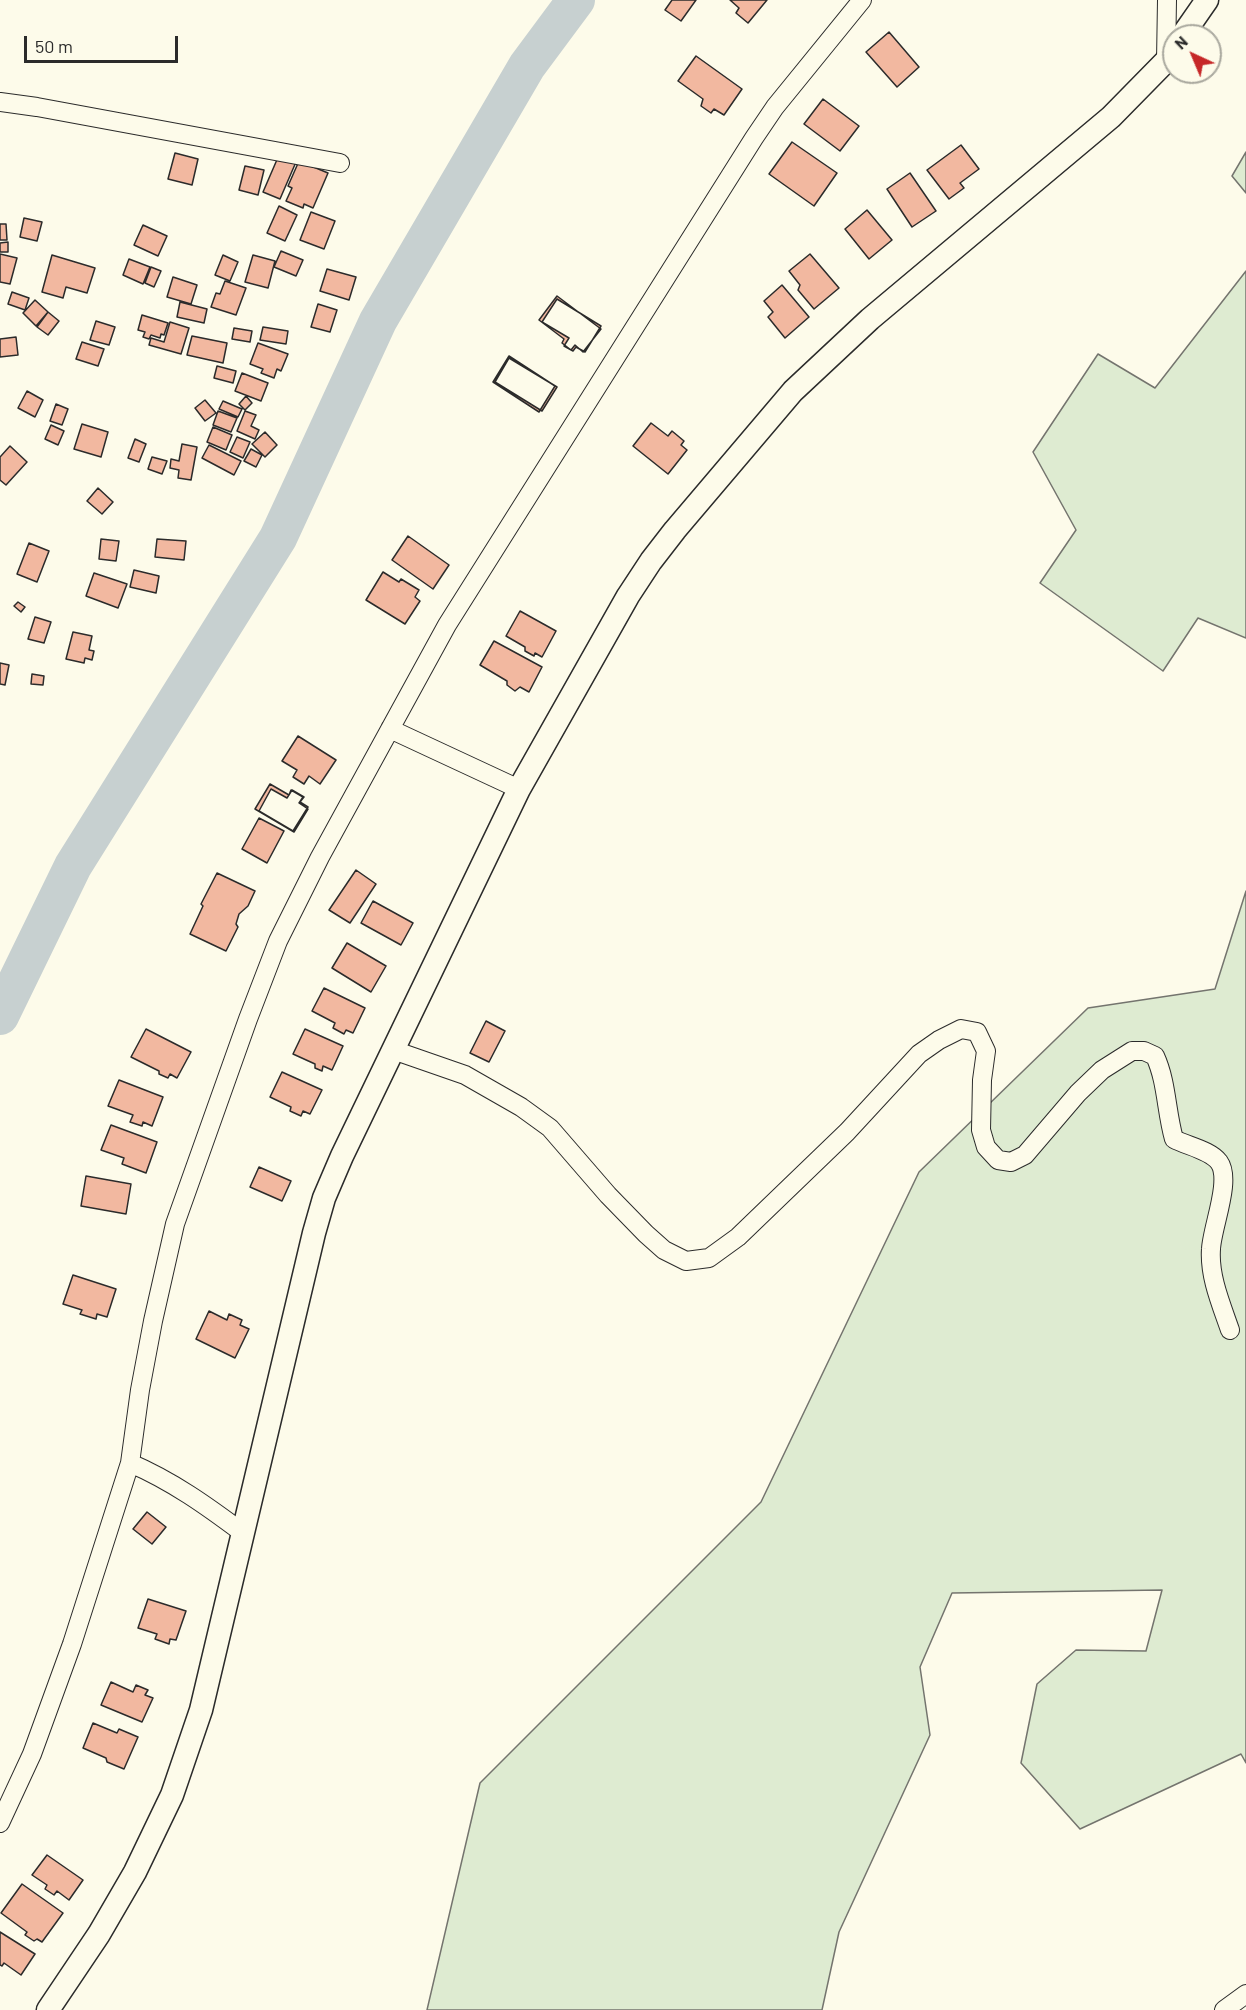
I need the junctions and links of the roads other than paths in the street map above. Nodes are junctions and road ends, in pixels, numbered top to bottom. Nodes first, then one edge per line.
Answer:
1 (862, 0) edge
2 (1167, 0) edge
3 (1206, 0) edge
4 (1168, 24) edge
5 (1190, 24) edge
6 (1162, 63) edge
7 (0, 102) edge
8 (340, 164) dead end
9 (390, 729) junction
10 (519, 789) junction
11 (393, 1050) junction
12 (1230, 1330) dead end
13 (130, 1463) junction
14 (243, 1533) junction
15 (0, 1823) edge
16 (1246, 1994) edge
17 (48, 2010) edge
18 (1224, 2010) edge

1 - 9 street
2 - 4 street
3 - 5 street
6 - 10 street
7 - 8 street
9 - 10 street
9 - 13 street
10 - 11 street
11 - 12 street
11 - 14 street
13 - 14 street
13 - 15 street
14 - 17 street
16 - 18 street

